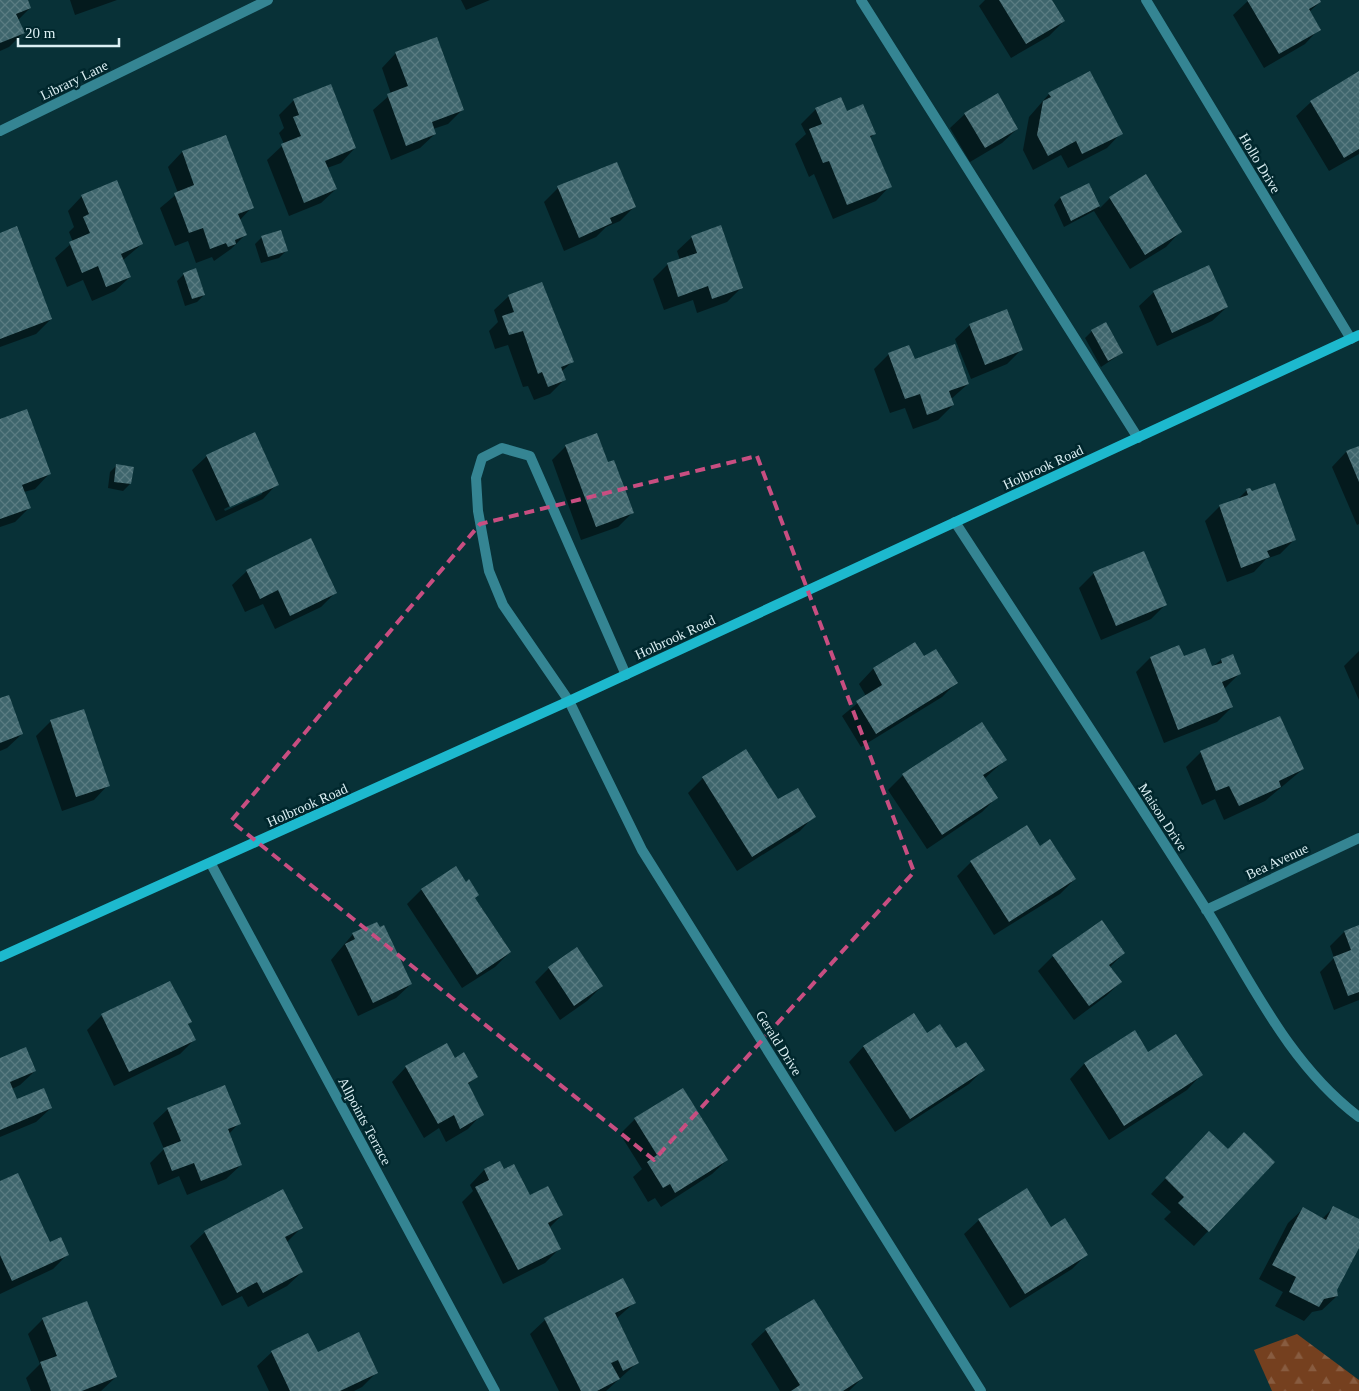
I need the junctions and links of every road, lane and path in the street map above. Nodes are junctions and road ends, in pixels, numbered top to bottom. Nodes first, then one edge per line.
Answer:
1 (268, 0) edge
2 (861, 0) edge
3 (1146, 0) edge
4 (0, 131) edge
5 (1355, 337) edge
6 (1138, 438) junction
7 (955, 522) junction
8 (626, 675) junction
9 (569, 701) junction
10 (1359, 838) edge
11 (211, 864) junction
12 (1206, 910) junction
13 (0, 957) edge
14 (1359, 1117) edge
15 (495, 1391) edge
16 (981, 1391) edge

1 - 4 street, Library Lane
2 - 6 street
3 - 5 street, Hollo Drive
5 - 6 street, Holbrook Road
6 - 7 street, Holbrook Road
7 - 8 street, Holbrook Road
7 - 12 street, Maison Drive
8 - 9 street, Holbrook Road
8 - 9 street, Gerald Drive
9 - 11 street, Holbrook Road
9 - 16 street, Gerald Drive
10 - 12 street, Bea Avenue
11 - 13 street, Holbrook Road
11 - 15 street, Allpoints Terrace
12 - 14 street, Maison Drive

